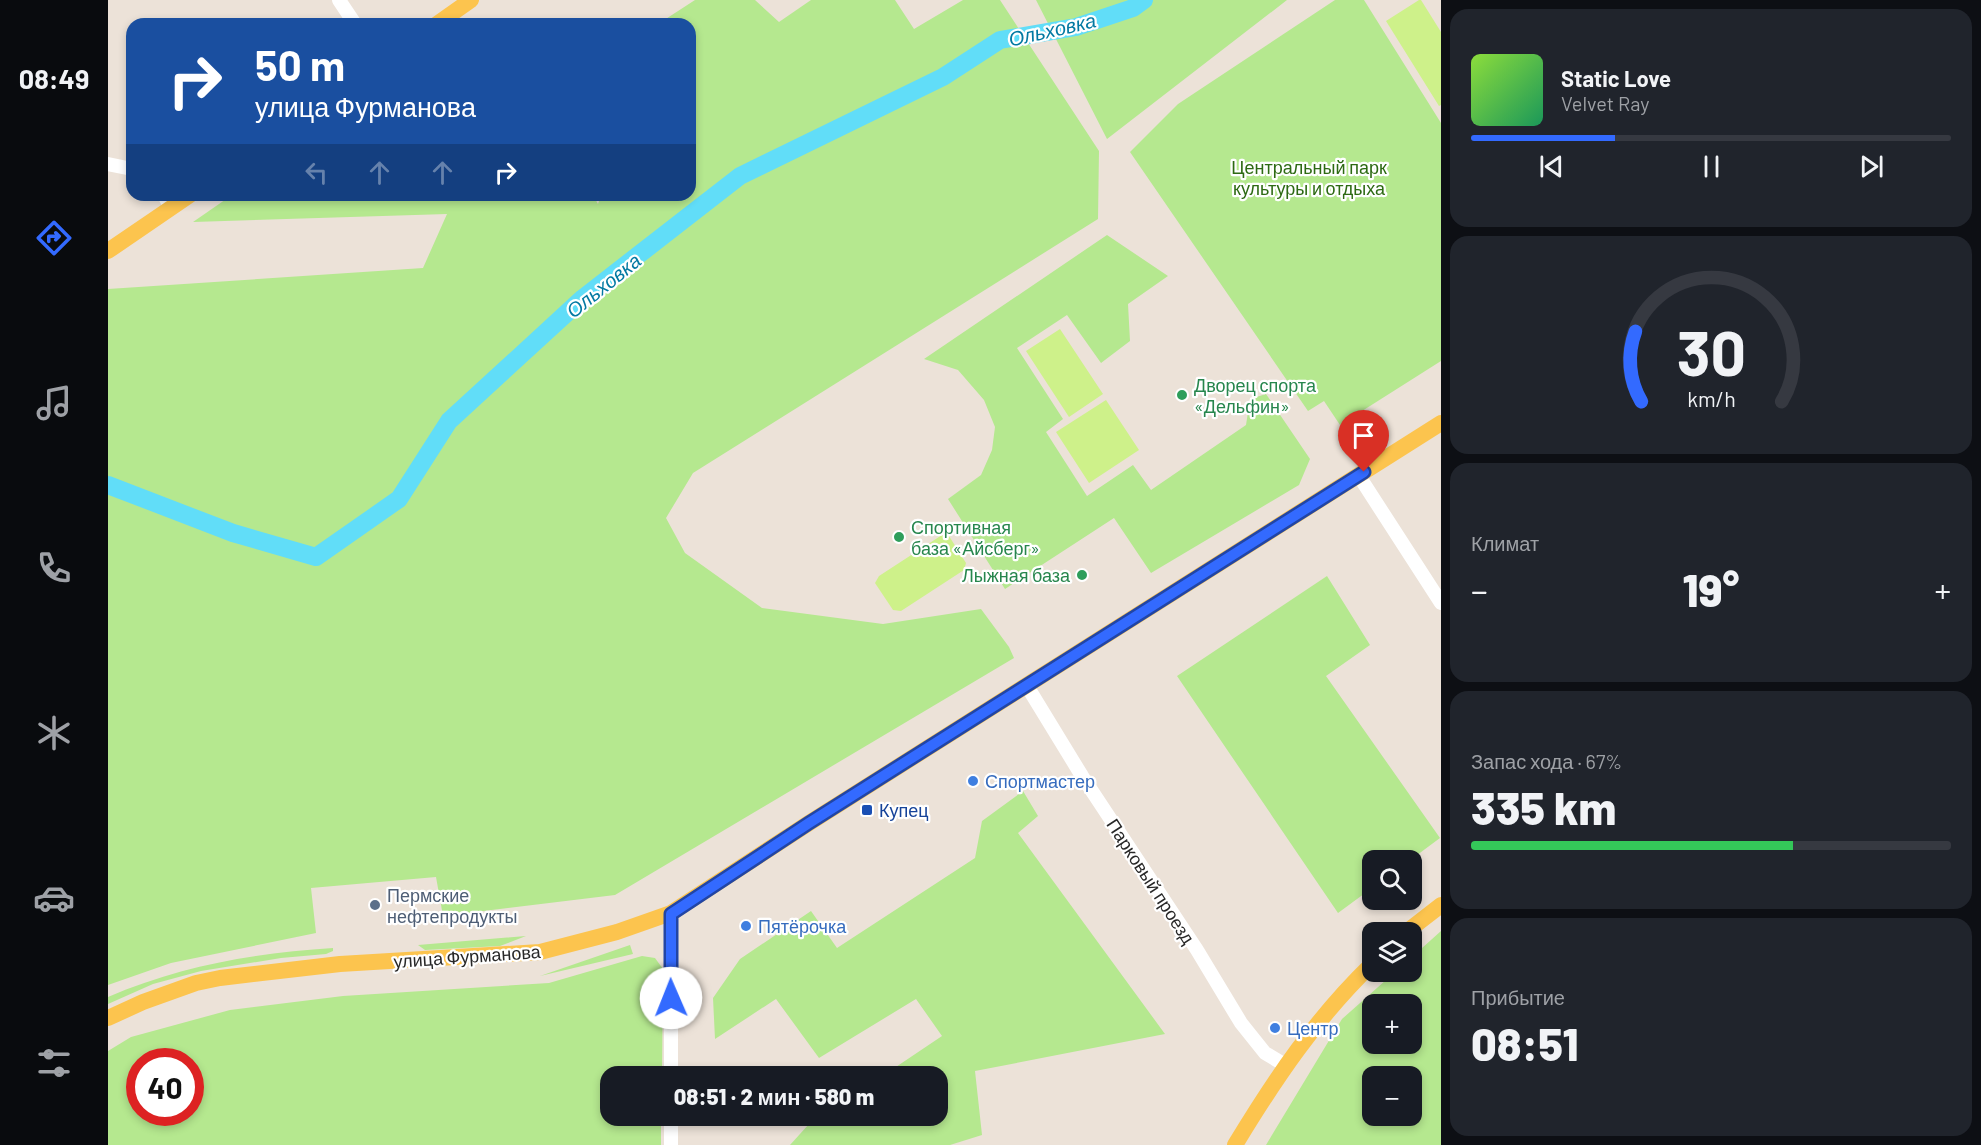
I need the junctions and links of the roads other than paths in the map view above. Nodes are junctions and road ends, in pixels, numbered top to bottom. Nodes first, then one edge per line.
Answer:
1 (339, 0) edge
2 (471, 0) edge
3 (351, 18) edge
4 (446, 18) edge
5 (108, 164) edge
6 (126, 168) edge
7 (168, 201) edge
8 (108, 251) edge
9 (1441, 423) edge
10 (1359, 476) junction
11 (1441, 603) edge
12 (1027, 686) junction
13 (1441, 904) edge
14 (671, 914) junction
15 (1419, 922) edge
16 (1362, 975) edge
17 (108, 1018) edge
18 (1286, 1065) junction
19 (671, 1066) edge
20 (671, 1126) edge
21 (671, 1145) edge
22 (1235, 1145) edge

1 - 3 street
2 - 4 main road
5 - 6 street
7 - 8 main road
9 - 10 main road, улица Фурманова
10 - 11 street
10 - 12 main road, улица Фурманова
12 - 14 main road, улица Фурманова
12 - 18 street, Парковый проезд
13 - 15 main road
14 - 17 main road, улица Фурманова
14 - 19 street
16 - 18 main road
18 - 22 main road
20 - 21 street

